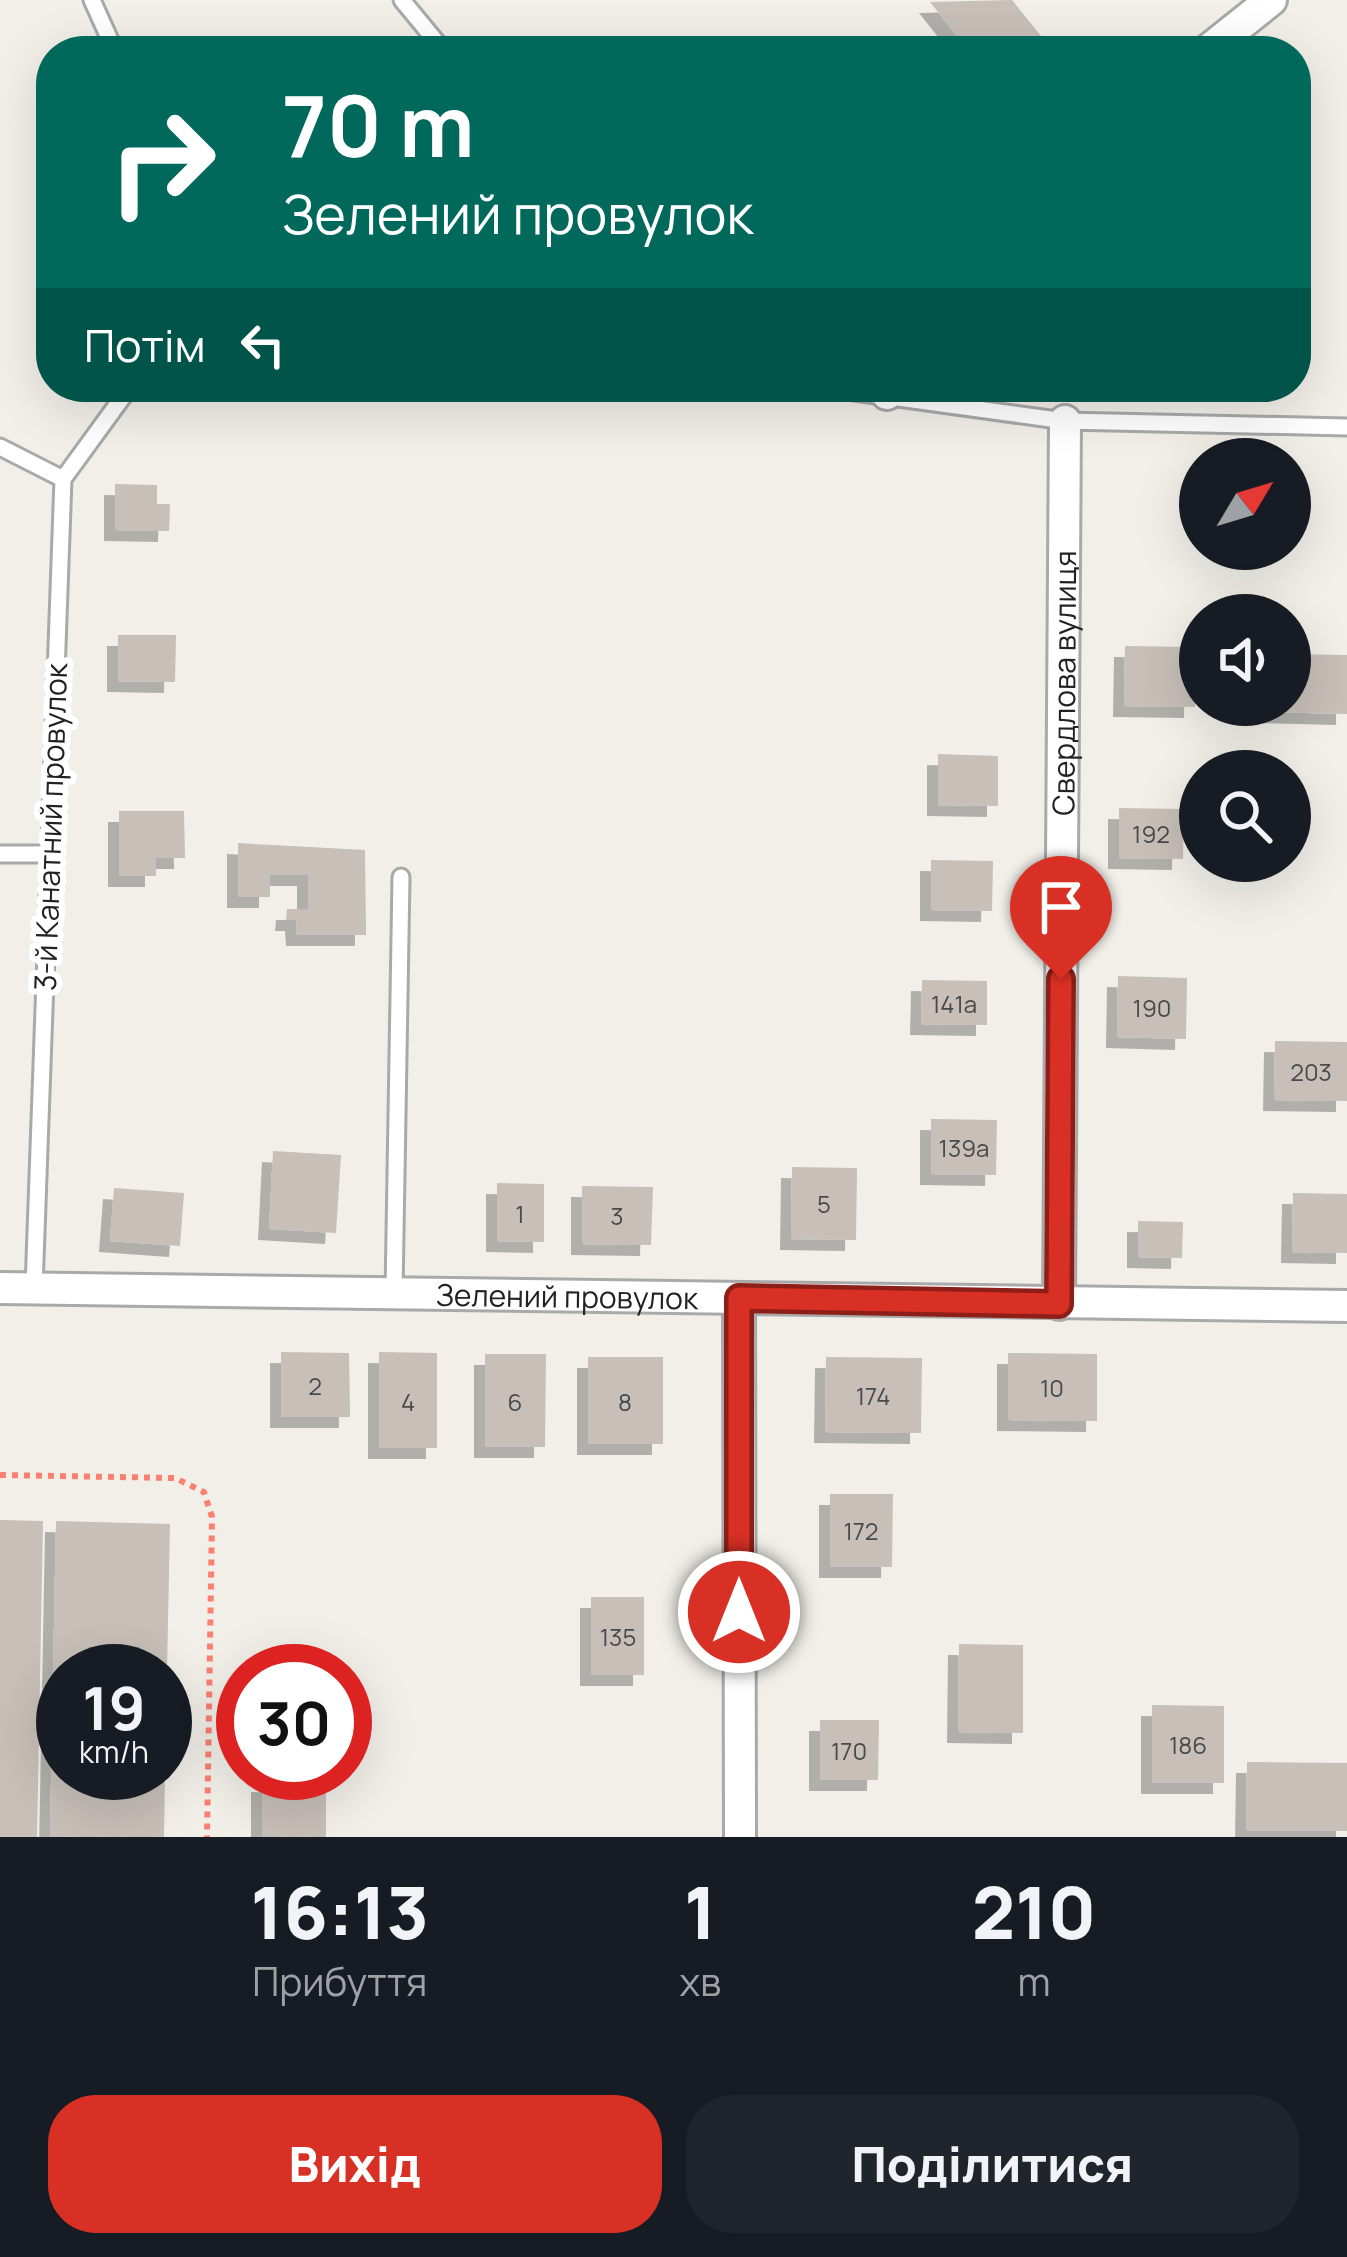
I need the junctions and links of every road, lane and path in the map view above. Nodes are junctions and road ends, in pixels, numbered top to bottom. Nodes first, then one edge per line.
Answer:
1 (92, 0) edge
2 (402, 0) edge
3 (1271, 0) edge
4 (108, 36) edge
5 (432, 36) edge
6 (1227, 36) edge
7 (119, 402) edge
8 (954, 402) edge
9 (1065, 421) junction
10 (1347, 427) edge
11 (0, 447) edge
12 (63, 479) junction
13 (0, 854) edge
14 (49, 854) junction
15 (400, 877) dead end
16 (0, 1288) edge
17 (34, 1288) junction
18 (394, 1293) junction
19 (739, 1298) junction
20 (1059, 1304) junction
21 (1347, 1306) edge
22 (0, 1475) edge
23 (207, 1837) edge
24 (740, 1837) edge

1 - 4 lane
2 - 5 lane
3 - 6 street
7 - 12 lane
8 - 9 lane
9 - 10 lane
9 - 20 street, Свердлова вулиця
11 - 12 lane
12 - 14 lane, 3-й Канатний провулок
13 - 14 lane
14 - 17 lane, 3-й Канатний провулок
15 - 18 lane
16 - 17 street, Зелений провулок
17 - 18 street, Зелений провулок
18 - 19 street, Зелений провулок
19 - 20 street, Зелений провулок
19 - 24 street
20 - 21 street, Зелений провулок
22 - 23 path

